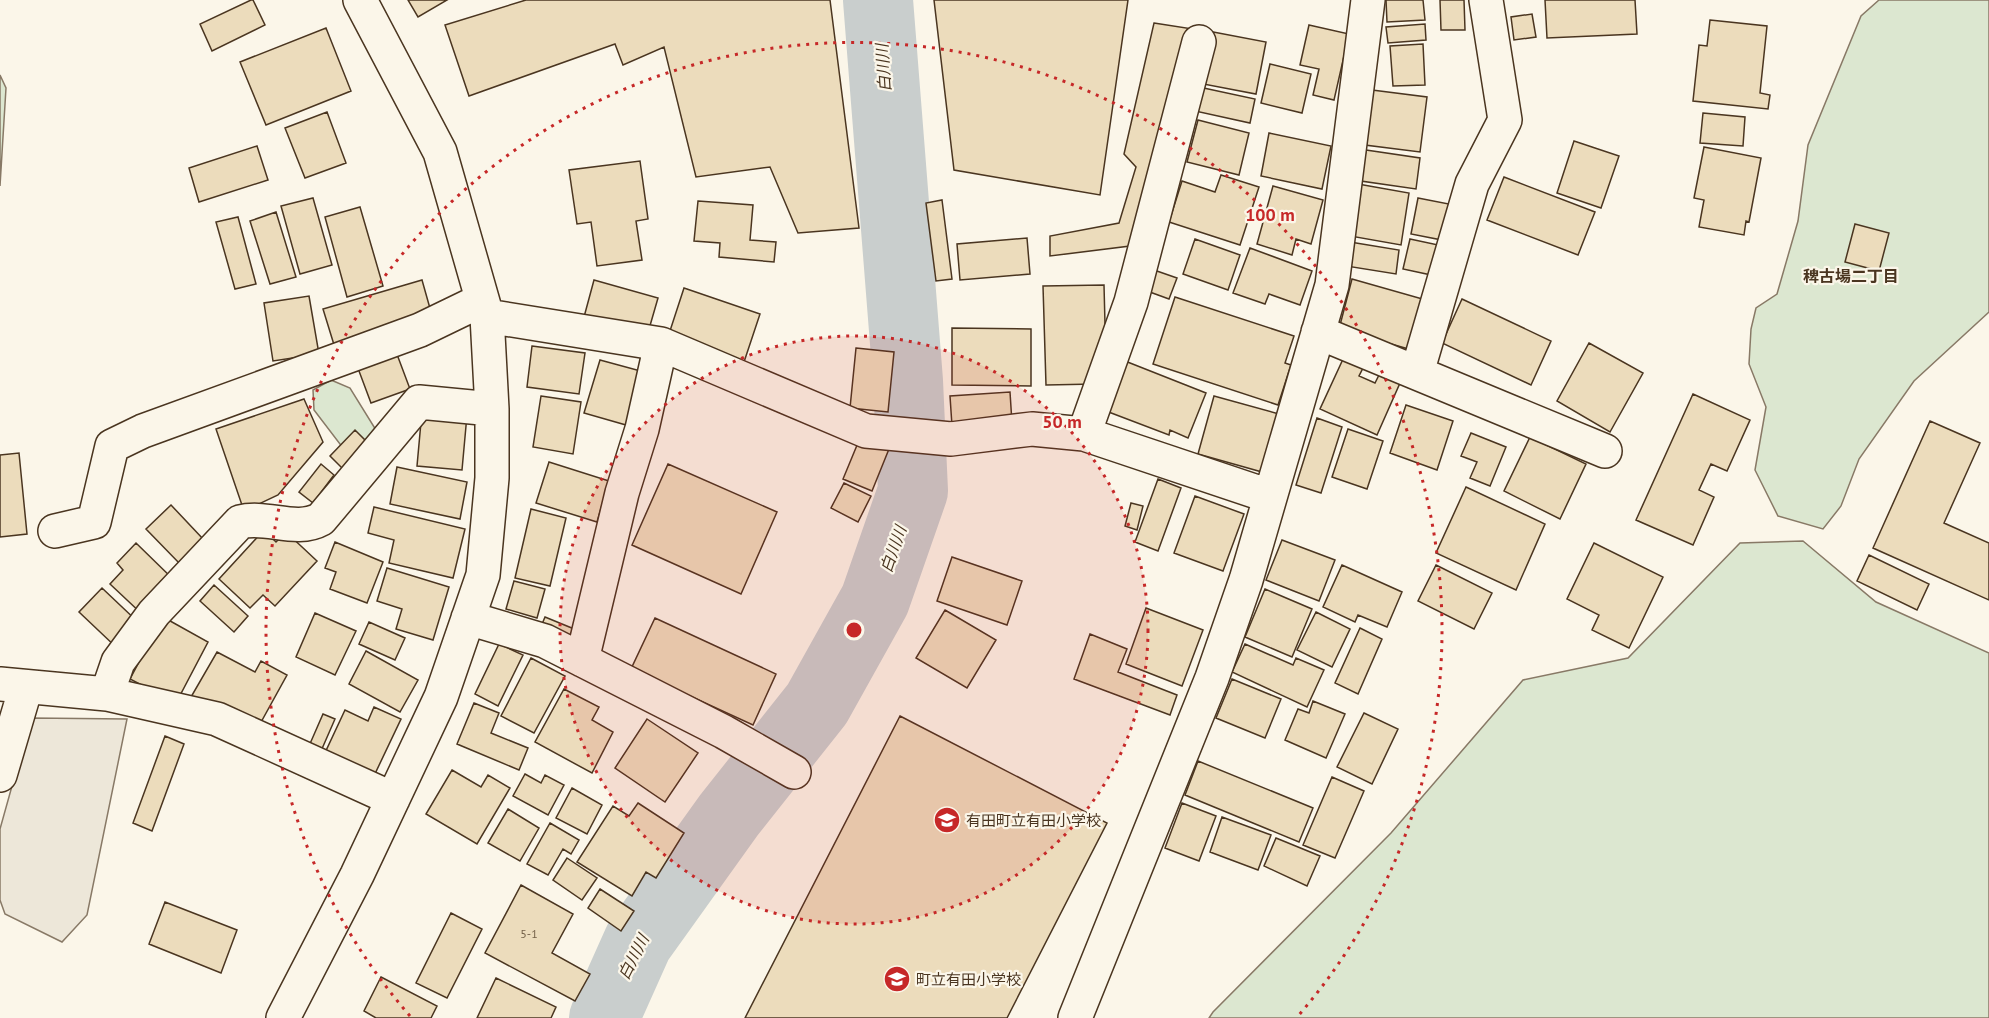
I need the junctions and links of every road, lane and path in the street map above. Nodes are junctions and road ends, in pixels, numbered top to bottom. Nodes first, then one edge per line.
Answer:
1 (360, 0) edge
2 (1368, 0) edge
3 (1486, 0) edge
4 (1199, 42) dead end
5 (485, 308) junction
6 (1318, 332) junction
7 (661, 344) junction
8 (1417, 373) junction
9 (492, 409) junction
10 (1084, 434) junction
11 (1605, 452) dead end
12 (1269, 496) junction
13 (56, 531) dead end
14 (468, 618) junction
15 (582, 660) junction
16 (13, 686) edge
17 (107, 694) junction
18 (794, 772) dead end
19 (0, 775) edge
20 (393, 799) junction
21 (283, 1018) edge
22 (1075, 1018) edge

1 - 5 street
2 - 6 street
3 - 8 street
4 - 10 street
5 - 7 street
5 - 9 street
5 - 13 street
6 - 8 street
6 - 12 street
7 - 10 street
7 - 15 street
8 - 11 street
9 - 14 street
9 - 17 street
10 - 12 street
12 - 22 street
14 - 15 street
14 - 20 street
15 - 18 street
16 - 17 street
16 - 19 street
17 - 20 street
20 - 21 street

